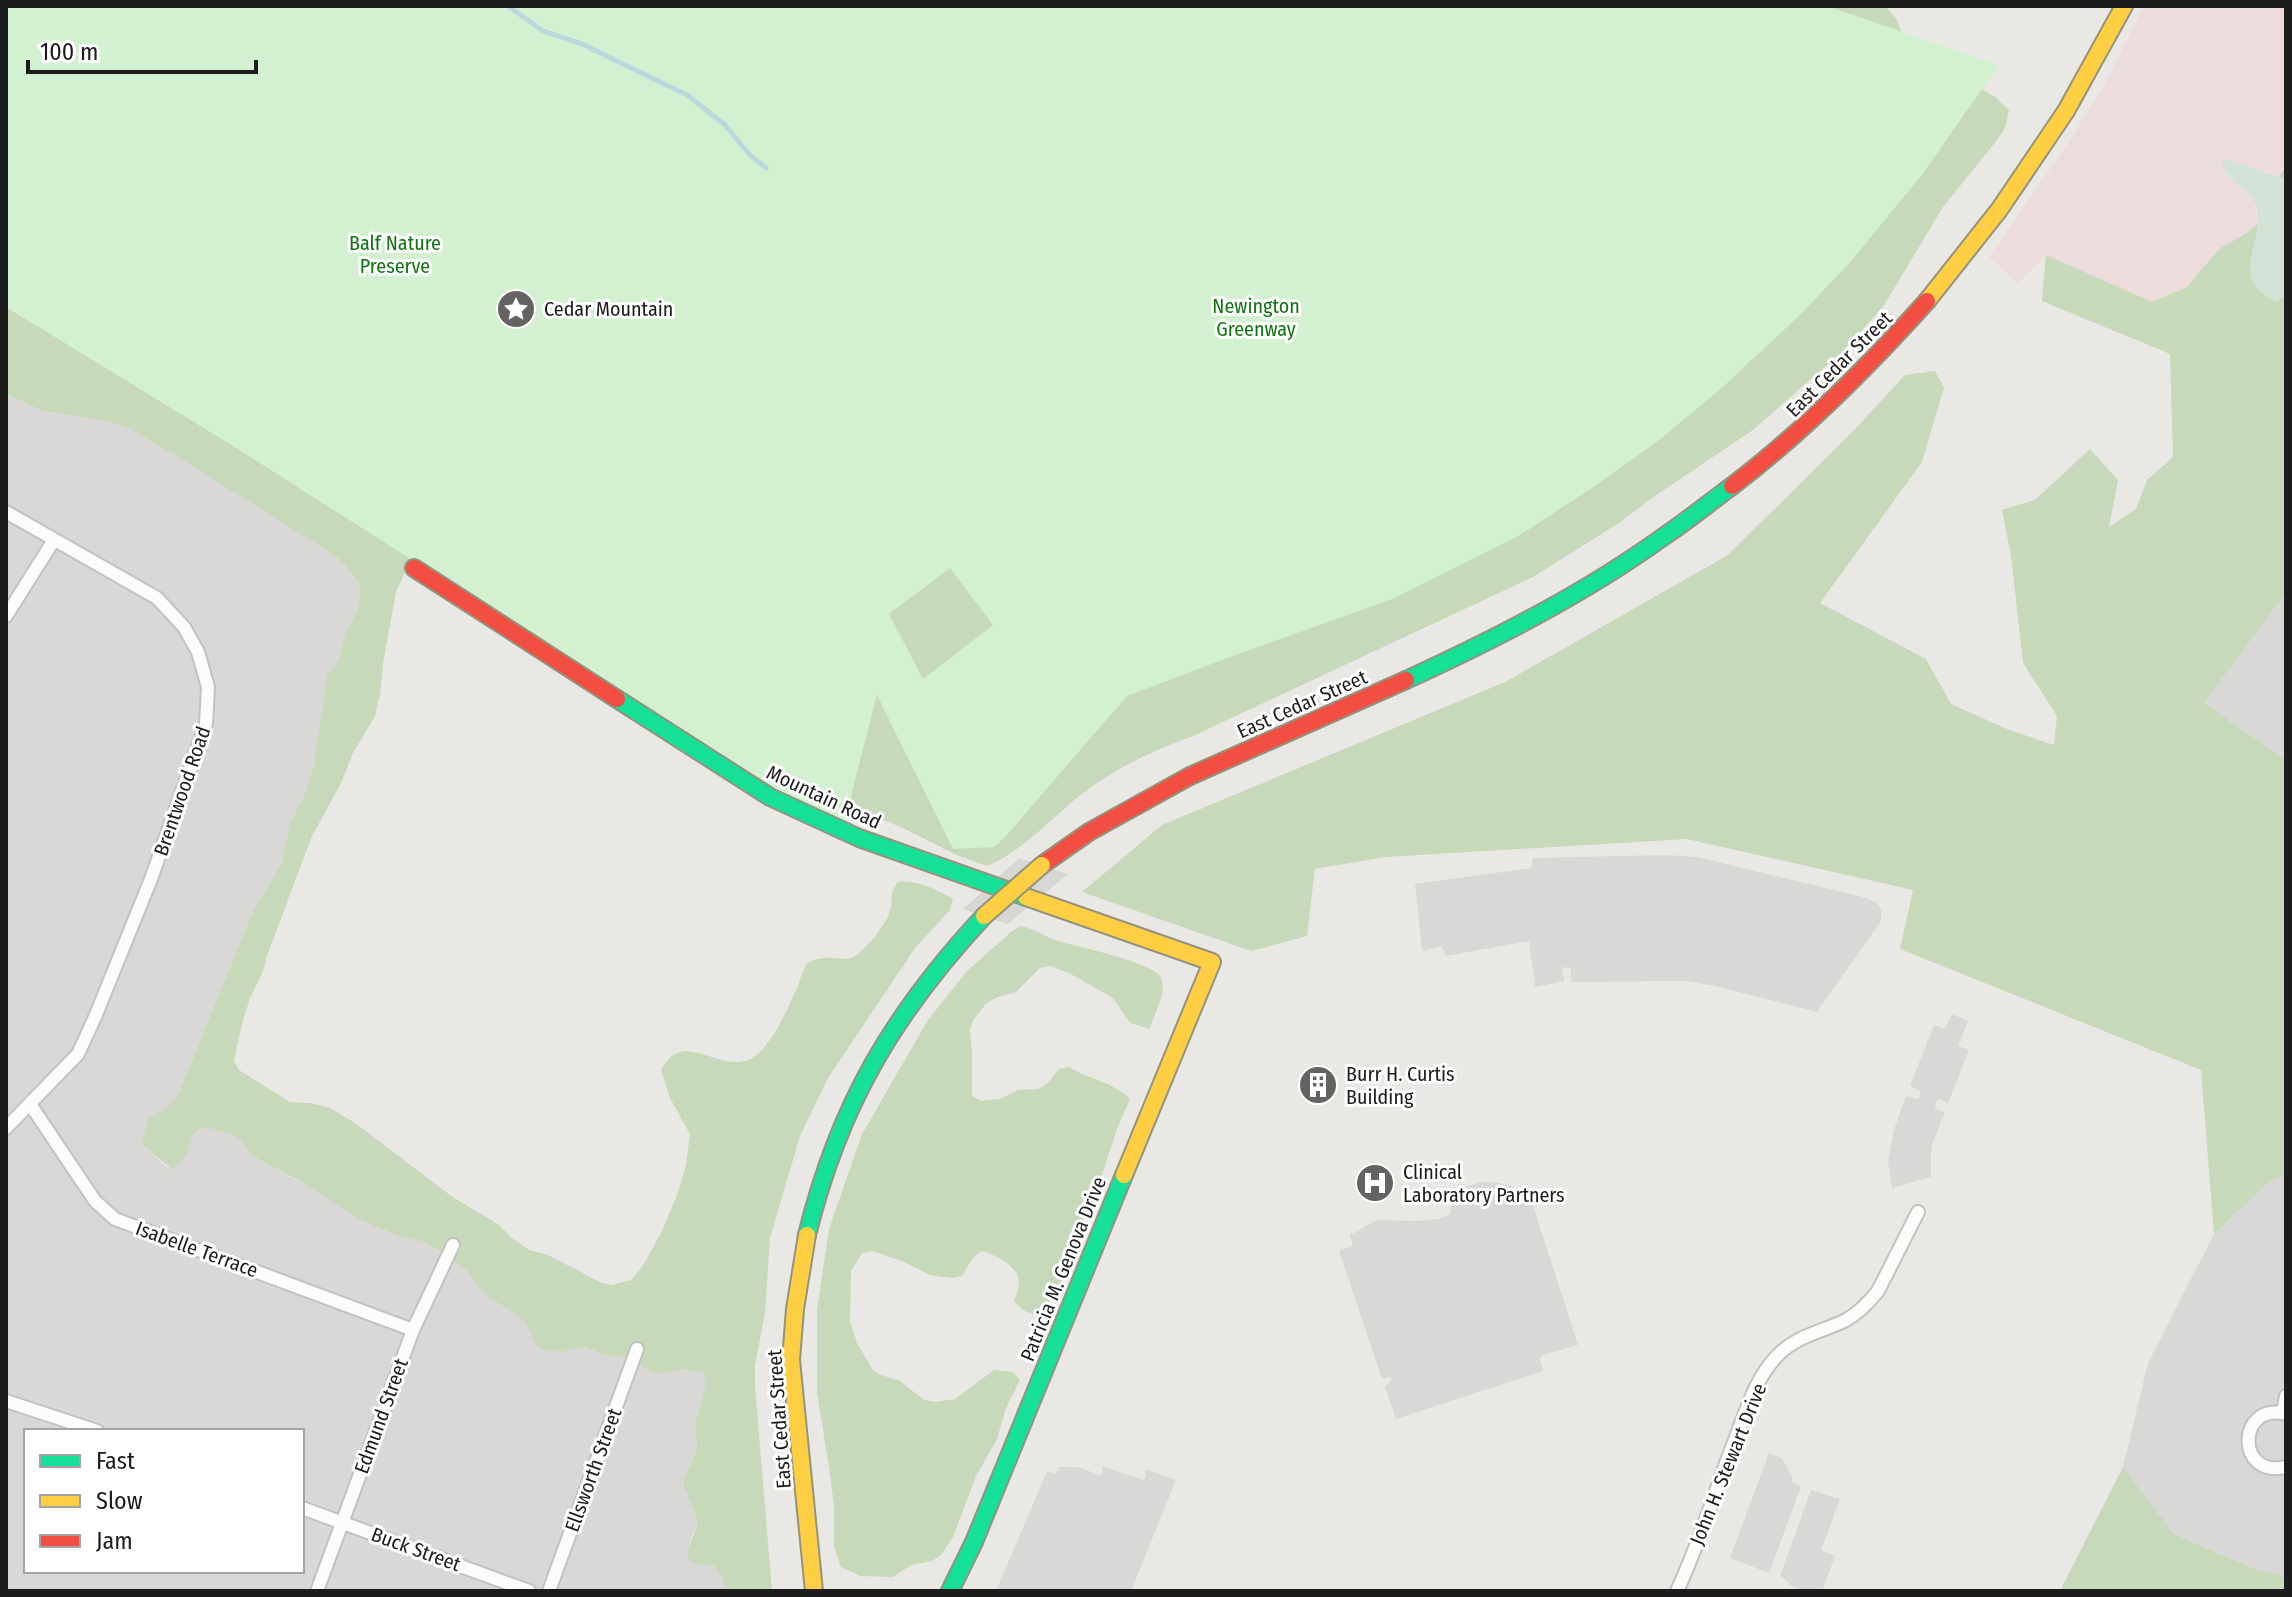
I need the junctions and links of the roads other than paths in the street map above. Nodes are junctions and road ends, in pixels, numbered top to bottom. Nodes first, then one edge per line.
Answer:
1 (2124, 6) edge
2 (6, 512) edge
3 (54, 540) junction
4 (414, 568) dead end
5 (6, 616) edge
6 (1212, 962) joint
7 (30, 1104) junction
8 (6, 1128) edge
9 (1918, 1212) dead end
10 (453, 1245) dead end
11 (413, 1330) junction
12 (637, 1349) dead end
13 (2286, 1396) edge
14 (6, 1401) edge
15 (2285, 1414) edge
16 (91, 1429) edge
17 (2286, 1467) edge
18 (304, 1509) edge
19 (341, 1522) junction
20 (317, 1591) edge
21 (529, 1591) edge
22 (549, 1591) edge
23 (814, 1591) edge
24 (950, 1591) edge
25 (1677, 1591) edge

1 - 23 main road, East Cedar Street, bridge
2 - 3 street, Brentwood Road
3 - 5 street
3 - 7 street, Brentwood Road
4 - 6 main road, Mountain Road
6 - 24 main road, Patricia M. Genova Drive
7 - 8 street, Brentwood Road
7 - 11 street, Isabelle Terrace
9 - 25 street, John H. Stewart Drive
10 - 11 street, Edmund Street
11 - 19 street, Edmund Street
12 - 22 street, Ellsworth Street
13 - 15 street
14 - 16 street
15 - 17 street
18 - 19 street, Buck Street
19 - 20 street, Edmund Street
19 - 21 street, Buck Street

